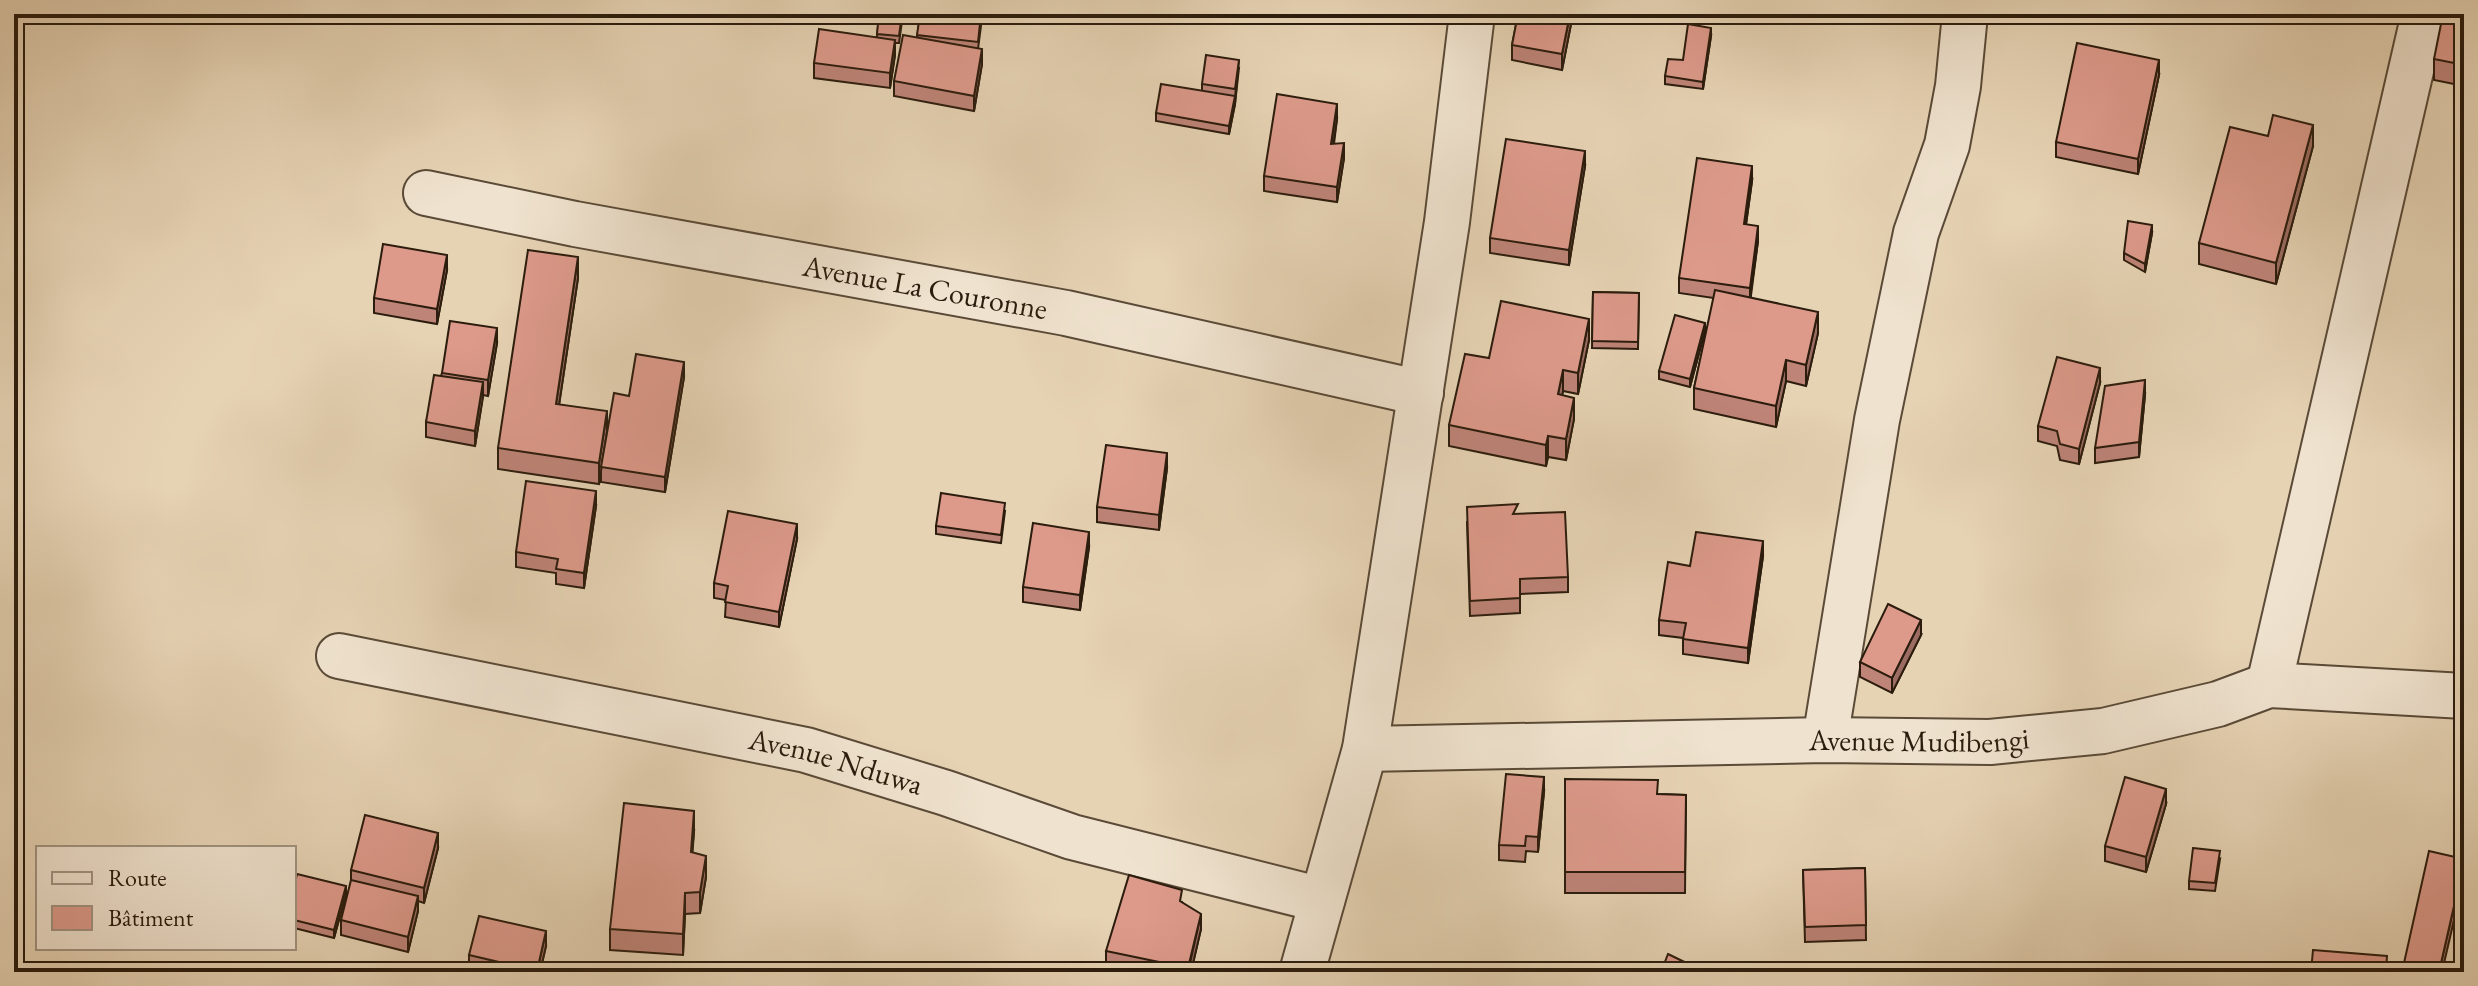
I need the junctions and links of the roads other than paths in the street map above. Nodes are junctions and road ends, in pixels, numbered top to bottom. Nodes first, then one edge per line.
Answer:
1 (1472, 14) edge
2 (1965, 14) edge
3 (2424, 14) edge
4 (426, 193) dead end
5 (1421, 393) junction
6 (339, 656) dead end
7 (2269, 685) junction
8 (2464, 696) edge
9 (1825, 740) junction
10 (1365, 749) junction
11 (1322, 900) junction
12 (1302, 972) edge

1 - 5 street
2 - 9 street
3 - 7 street
4 - 5 street, Avenue La Couronne
5 - 10 street
6 - 11 street, Avenue Nduwa
7 - 8 street, Avenue Mudibengi
7 - 9 street, Avenue Mudibengi
9 - 10 street, Avenue Mudibengi
10 - 11 street
11 - 12 street

